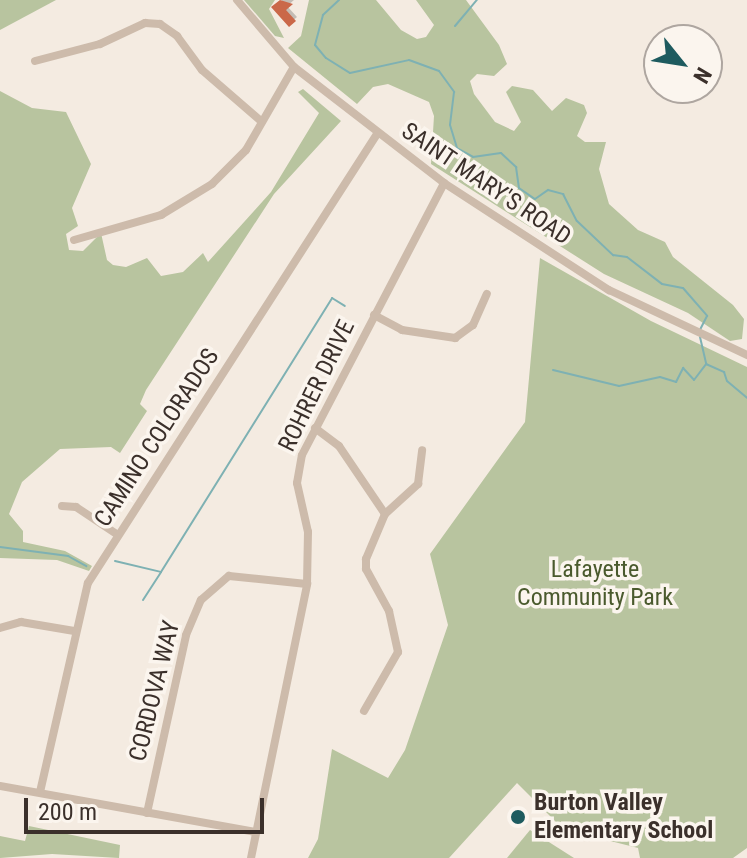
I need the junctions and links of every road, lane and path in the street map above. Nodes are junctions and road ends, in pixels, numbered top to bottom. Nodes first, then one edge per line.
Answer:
1 (237, 0) edge
2 (35, 61) dead end
3 (294, 67) junction
4 (262, 122) junction
5 (377, 134) junction
6 (444, 183) junction
7 (74, 240) dead end
8 (487, 294) dead end
9 (374, 315) junction
10 (747, 355) edge
11 (315, 428) junction
12 (422, 450) dead end
13 (62, 506) dead end
14 (385, 514) junction
15 (118, 535) junction
16 (307, 584) junction
17 (0, 628) edge
18 (74, 631) junction
19 (364, 711) dead end
20 (0, 786) edge
21 (40, 792) junction
22 (147, 813) junction
23 (256, 832) junction
24 (251, 858) edge

1 - 3 street, SAINT MARY'S ROAD
2 - 4 street
3 - 4 street
3 - 5 street, SAINT MARY'S ROAD
4 - 7 street
5 - 6 street, SAINT MARY'S ROAD
5 - 15 street, CAMINO COLORADOS
6 - 9 street, ROHRER DRIVE
6 - 10 street, SAINT MARY'S ROAD
8 - 9 street
9 - 11 street, ROHRER DRIVE
11 - 14 street
11 - 16 street, ROHRER DRIVE
12 - 14 street
13 - 15 street
14 - 19 street
15 - 18 street, CAMINO COLORADOS
16 - 22 street, CORDOVA WAY
16 - 23 street, ROHRER DRIVE
17 - 18 street
18 - 21 street, CAMINO COLORADOS
20 - 21 street
21 - 22 street
22 - 23 street
23 - 24 street, ROHRER DRIVE

